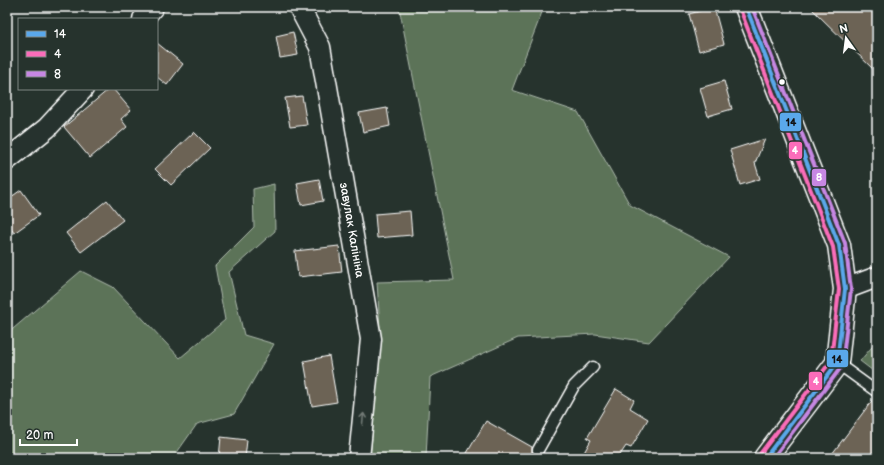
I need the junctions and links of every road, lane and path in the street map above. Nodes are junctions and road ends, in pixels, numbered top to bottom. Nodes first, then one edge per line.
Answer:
1 (153, 7) edge
2 (299, 7) edge
3 (746, 7) edge
4 (144, 18) edge
5 (82, 90) edge
6 (7, 160) edge
7 (877, 277) edge
8 (845, 289) junction
9 (837, 363) junction
10 (593, 367) dead end
11 (877, 392) edge
12 (538, 450) dead end
13 (359, 458) edge
14 (765, 458) edge

1 - 4 street
13 -> 2 street, завулак Калініна
3 - 8 main road
5 - 6 street
7 - 8 street
8 - 9 main road
9 - 11 lane
9 - 14 main road
10 - 12 lane

